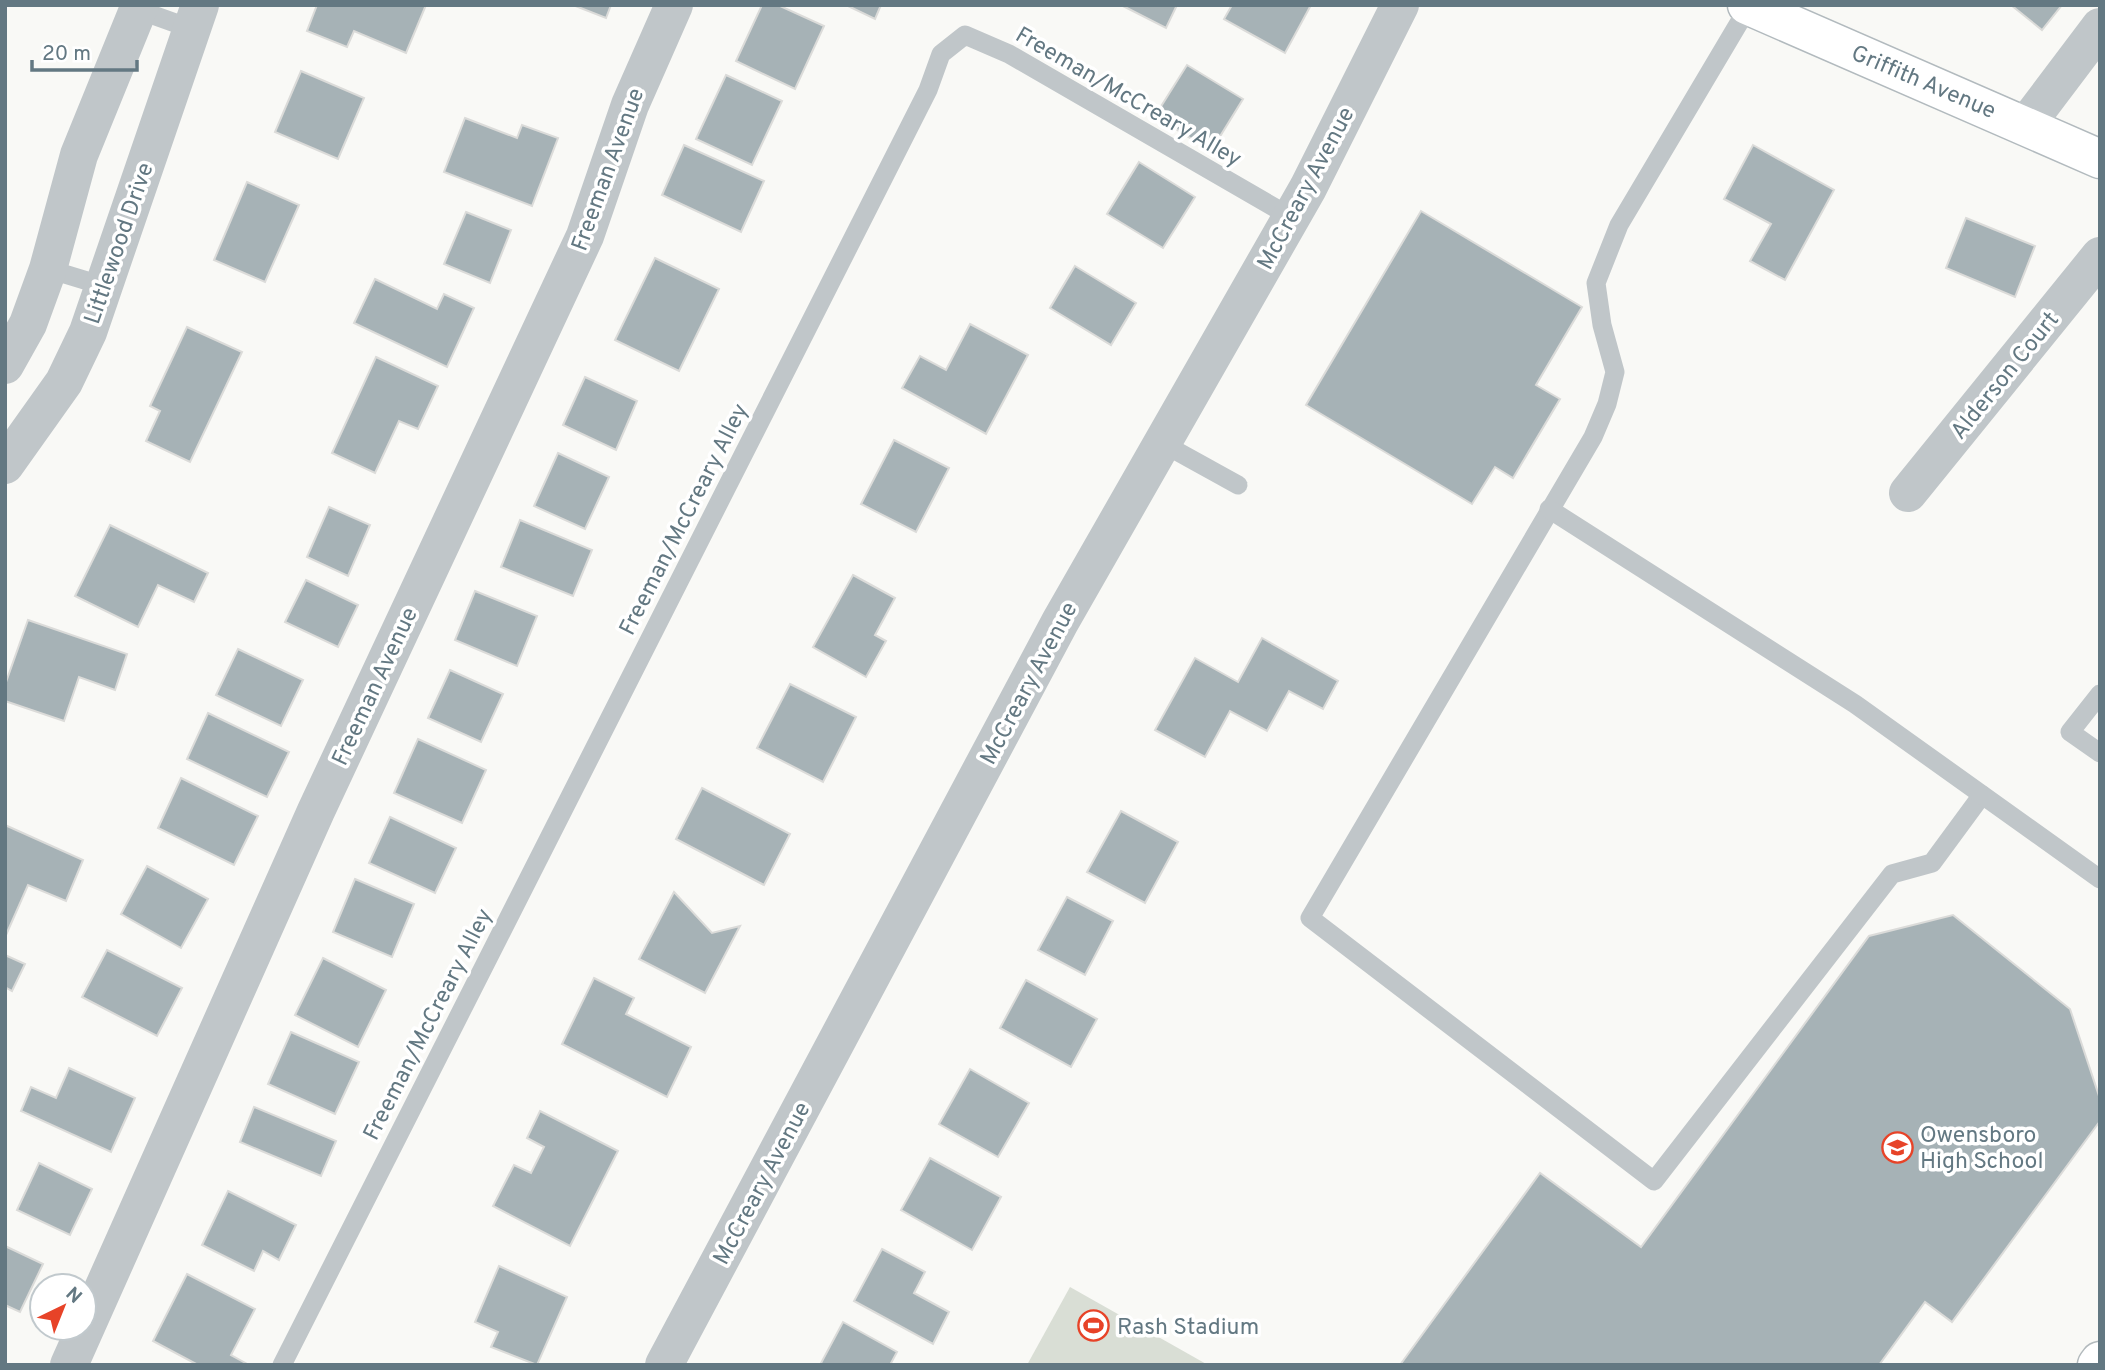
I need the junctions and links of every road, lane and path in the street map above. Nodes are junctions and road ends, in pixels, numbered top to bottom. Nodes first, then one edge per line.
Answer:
1 (674, 5) edge
2 (1400, 5) edge
3 (1748, 6) edge
4 (139, 8) edge
5 (196, 17) edge
6 (2100, 27) edge
7 (2026, 125) junction
8 (2100, 159) edge
9 (1291, 217) junction
10 (2100, 256) edge
11 (48, 269) junction
12 (104, 286) junction
13 (5, 365) edge
14 (1162, 443) junction
15 (5, 465) edge
16 (1238, 485) dead end
17 (1908, 493) dead end
18 (1549, 509) junction
19 (2100, 694) edge
20 (2100, 753) edge
21 (1982, 795) junction
22 (2100, 879) edge
23 (69, 1365) edge
24 (282, 1365) edge
25 (664, 1365) edge

1 - 23 street, Freeman Avenue
2 - 9 street, McCreary Avenue
3 - 7 street, Griffith Avenue
3 - 18 lane
4 - 5 lane
4 - 11 street
5 - 12 street, Littlewood Drive
6 - 7 street
7 - 8 street, Griffith Avenue
9 - 14 street, McCreary Avenue
9 - 24 lane, Freeman/McCreary Alley
10 - 17 street, Alderson Court
11 - 12 lane
11 - 13 street
12 - 15 street, Littlewood Drive
14 - 16 lane
14 - 25 street, McCreary Avenue
18 - 21 lane
18 - 21 lane
19 - 20 lane
21 - 22 lane

